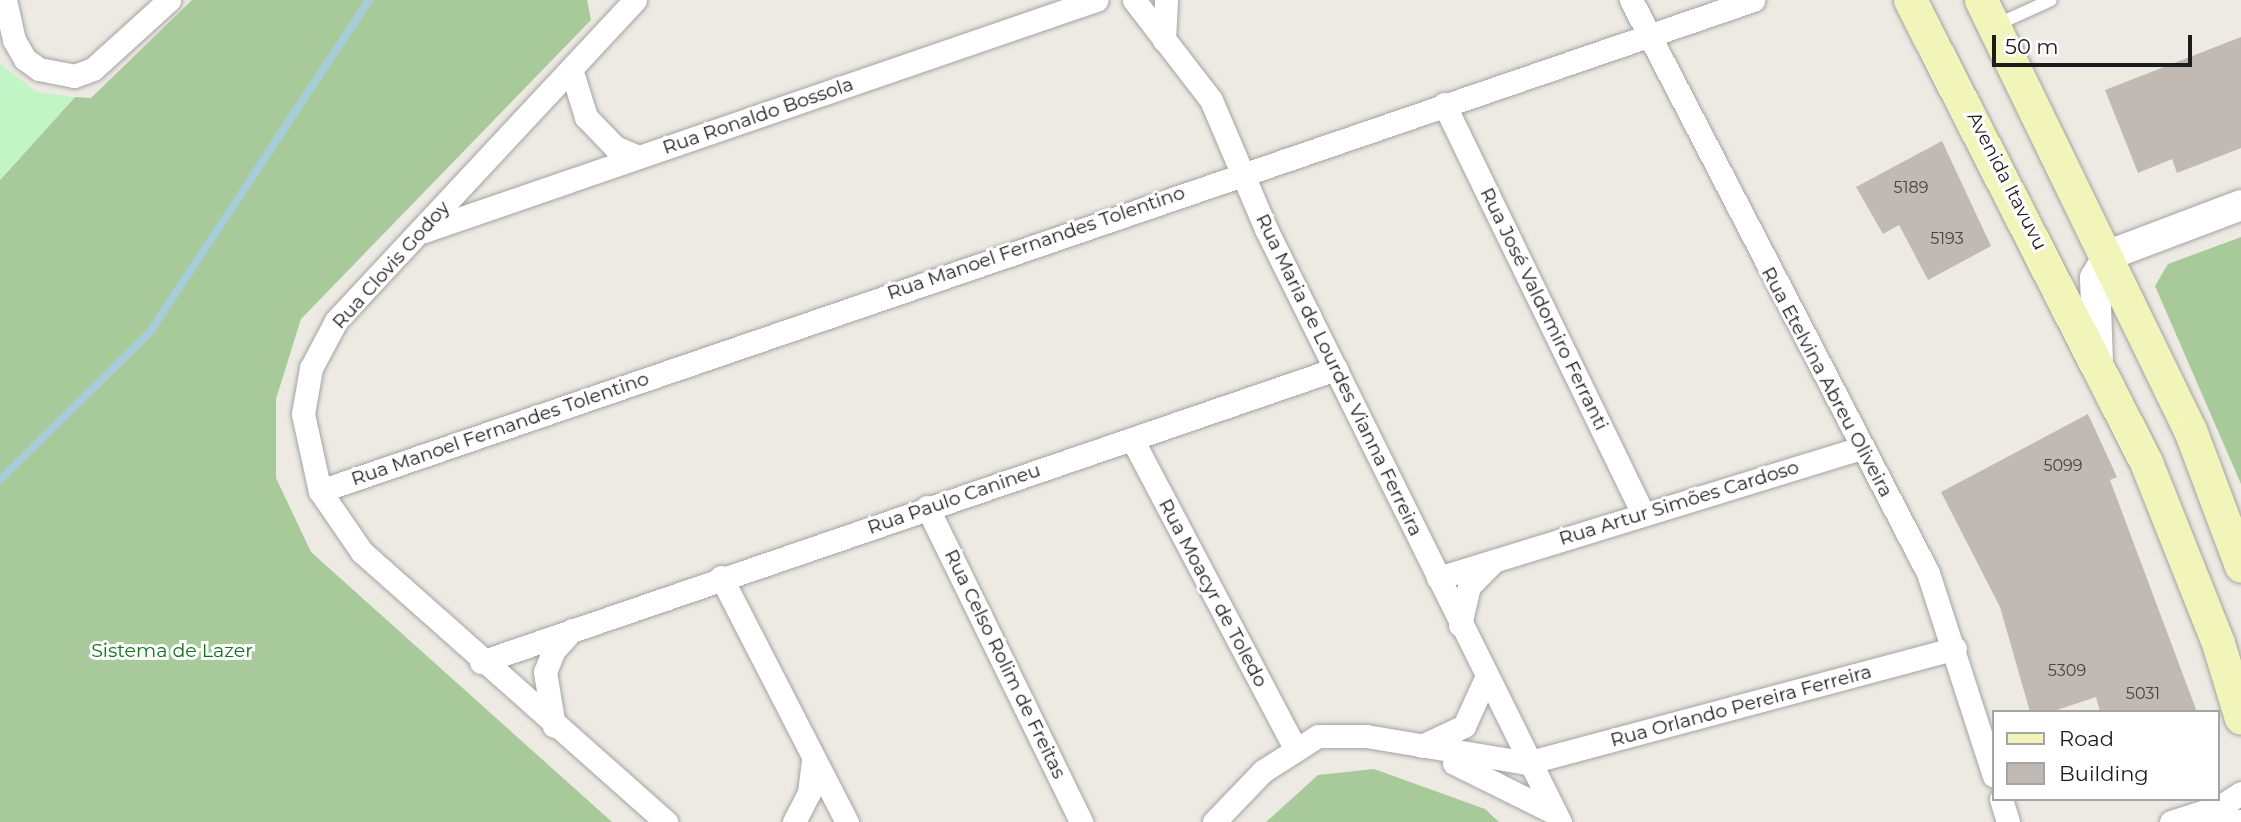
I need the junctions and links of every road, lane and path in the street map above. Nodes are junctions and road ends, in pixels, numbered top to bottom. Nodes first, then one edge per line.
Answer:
1 (5, 0) edge
2 (635, 0) edge
3 (1096, 0) edge
4 (1134, 0) edge
5 (1166, 0) edge
6 (1631, 0) edge
7 (1753, 0) edge
8 (1910, 0) edge
9 (2051, 0) edge
10 (1065, 6) edge
11 (161, 7) edge
12 (1988, 13) edge
13 (1646, 34) junction
14 (1164, 40) junction
15 (571, 69) junction
16 (1444, 104) junction
17 (638, 157) junction
18 (1242, 171) junction
19 (2241, 205) edge
20 (421, 232) junction
21 (2109, 255) junction
22 (2098, 363) junction
23 (1336, 369) junction
24 (1132, 439) junction
25 (1860, 448) junction
26 (320, 491) junction
27 (927, 507) junction
28 (1643, 514) junction
29 (1497, 559) junction
30 (2241, 566) edge
31 (721, 577) junction
32 (1438, 578) junction
33 (1460, 625) junction
34 (572, 630) junction
35 (1955, 648) junction
36 (481, 662) junction
37 (1486, 678) junction
38 (2241, 718) edge
39 (554, 726) junction
40 (1294, 748) junction
41 (1415, 748) junction
42 (813, 759) junction
43 (1531, 771) junction
44 (1993, 773) edge
45 (1486, 775) junction
46 (2241, 793) edge
47 (2002, 801) edge
48 (1558, 818) edge
49 (2175, 821) edge
50 (2241, 821) edge
51 (666, 822) edge
52 (794, 822) edge
53 (828, 822) edge
54 (847, 822) edge
55 (1081, 822) edge
56 (1214, 822) edge
57 (2008, 822) edge

1 - 11 street
2 - 15 street, Rua Clovis Godoy
3 - 10 street, Rua Ronaldo Bossola
4 - 14 street, Rua Maria de Lourdes Vianna Ferreira
5 - 14 street
6 - 13 street, Rua Etelvina Abreu Oliveira
7 - 13 street, Rua Manoel Fernandes Tolentino
8 - 22 main road, Avenida Itavuvu
9 - 12 lane
10 - 17 street, Rua Ronaldo Bossola
12 - 21 main road
13 - 16 street, Rua Manoel Fernandes Tolentino
13 - 25 street, Rua Etelvina Abreu Oliveira
14 - 18 street, Rua Maria de Lourdes Vianna Ferreira
15 - 17 street
15 - 20 street, Rua Clovis Godoy
16 - 18 street, Rua Manoel Fernandes Tolentino
16 - 28 street, Rua José Valdomiro Ferranti
17 - 20 street, Rua Ronaldo Bossola
18 - 23 street, Rua Maria de Lourdes Vianna Ferreira
18 - 26 street, Rua Manoel Fernandes Tolentino
19 - 21 street
20 - 26 street, Rua Clovis Godoy
21 - 22 street, Avenida Itavuvu
21 - 30 main road
22 - 38 main road, Avenida Itavuvu
23 - 24 street, Rua Paulo Canineu
23 - 32 street, Rua Maria de Lourdes Vianna Ferreira
24 - 27 street, Rua Paulo Canineu
24 - 40 street, Rua Moacyr de Toledo
25 - 28 street, Rua Artur Simões Cardoso
25 - 35 street, Rua Etelvina Abreu Oliveira
26 - 36 street, Rua Clovis Godoy
27 - 31 street, Rua Paulo Canineu
27 - 55 street, Rua Celso Rolim de Freitas
28 - 29 street, Rua Artur Simões Cardoso
29 - 32 street, Rua Artur Simões Cardoso
29 - 33 street, Rua Artur Simões Cardoso
31 - 34 street, Rua Paulo Canineu
31 - 42 street
32 - 33 street, Rua Maria de Lourdes Vianna Ferreira
33 - 37 street, Rua Maria de Lourdes Vianna Ferreira
34 - 36 street, Rua Paulo Canineu
34 - 39 street
35 - 43 street, Rua Orlando Pereira Ferreira
35 - 44 street, Rua Etelvina Abreu Oliveira
36 - 39 street, Rua Clovis Godoy
37 - 41 street
37 - 43 street, Rua Maria de Lourdes Vianna Ferreira
39 - 51 street, Rua Clovis Godoy
40 - 41 street
40 - 56 street
41 - 43 street
41 - 45 street
42 - 52 street
42 - 53 street
42 - 54 street
43 - 45 street
43 - 48 street
45 - 48 street
46 - 49 street
47 - 57 street
49 - 50 street

